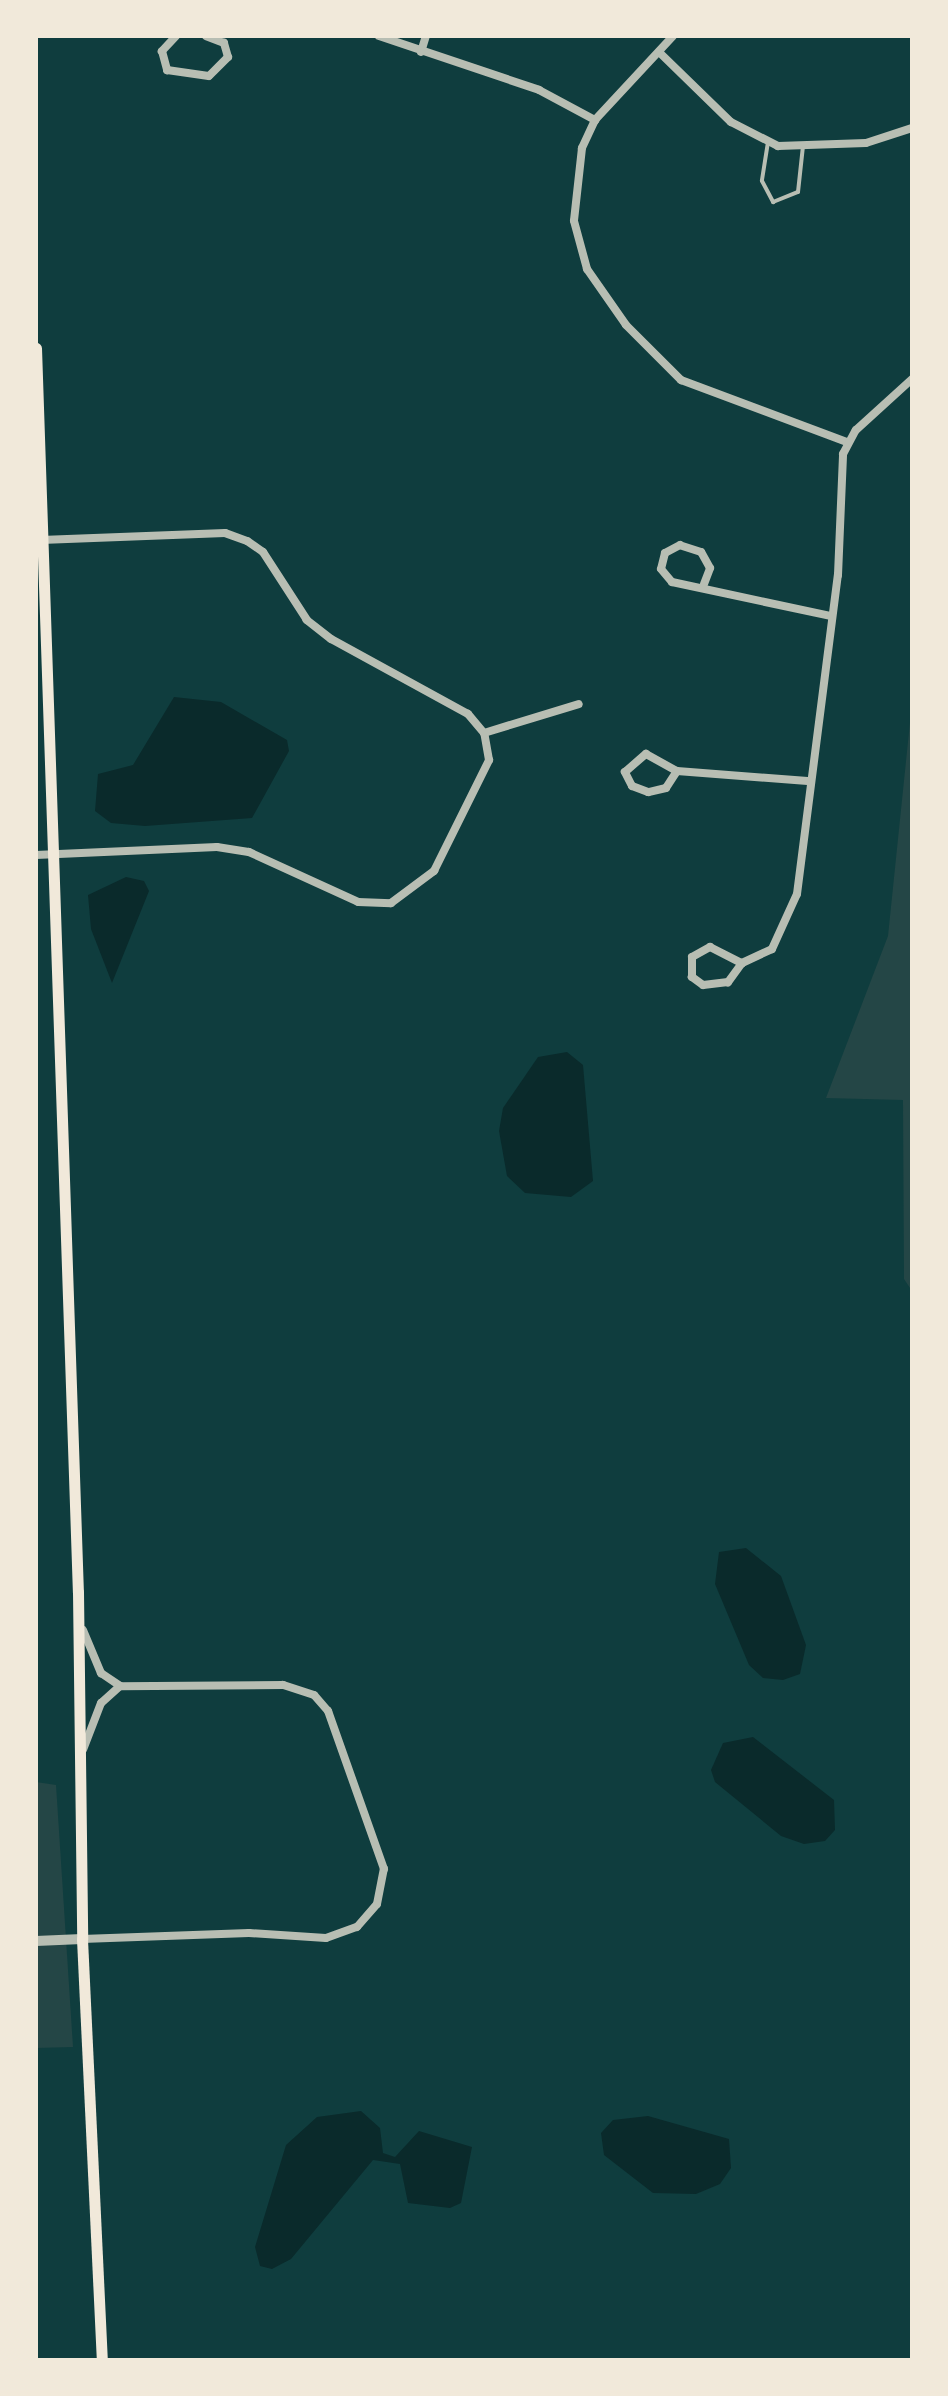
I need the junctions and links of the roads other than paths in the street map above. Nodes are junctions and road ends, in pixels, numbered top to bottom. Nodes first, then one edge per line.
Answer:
1 (176, 36) edge
2 (206, 36) edge
3 (379, 36) edge
4 (426, 36) edge
5 (673, 36) edge
6 (220, 37) edge
7 (421, 52) junction
8 (660, 53) junction
9 (595, 120) junction
10 (912, 128) edge
11 (768, 142) junction
12 (803, 146) junction
13 (36, 348) edge
14 (911, 383) edge
15 (847, 442) junction
16 (41, 540) junction
17 (704, 584) junction
18 (831, 616) junction
19 (579, 704) dead end
20 (484, 733) junction
21 (677, 771) junction
22 (808, 781) junction
23 (36, 855) edge
24 (52, 855) junction
25 (742, 963) junction
26 (78, 1592) junction
27 (120, 1686) junction
28 (80, 1762) junction
29 (82, 1939) junction
30 (36, 1941) edge
31 (102, 2360) edge

1 - 6 street
2 - 6 street
3 - 7 street
4 - 7 street
5 - 8 street
7 - 9 street
8 - 9 street
8 - 11 street
9 - 15 street
10 - 12 street
11 - 12 street
11 - 12 lane
13 - 16 main road
14 - 15 street
15 - 18 street
16 - 20 street
16 - 24 main road
17 - 17 street
17 - 18 street
18 - 22 street
19 - 20 street
20 - 24 street
21 - 21 street
21 - 22 street
22 - 25 street
23 - 24 street
24 - 26 main road
25 - 25 street
26 - 27 street
26 - 28 main road
27 - 28 street
27 - 29 street
28 - 29 main road
29 - 30 street
29 - 31 main road

